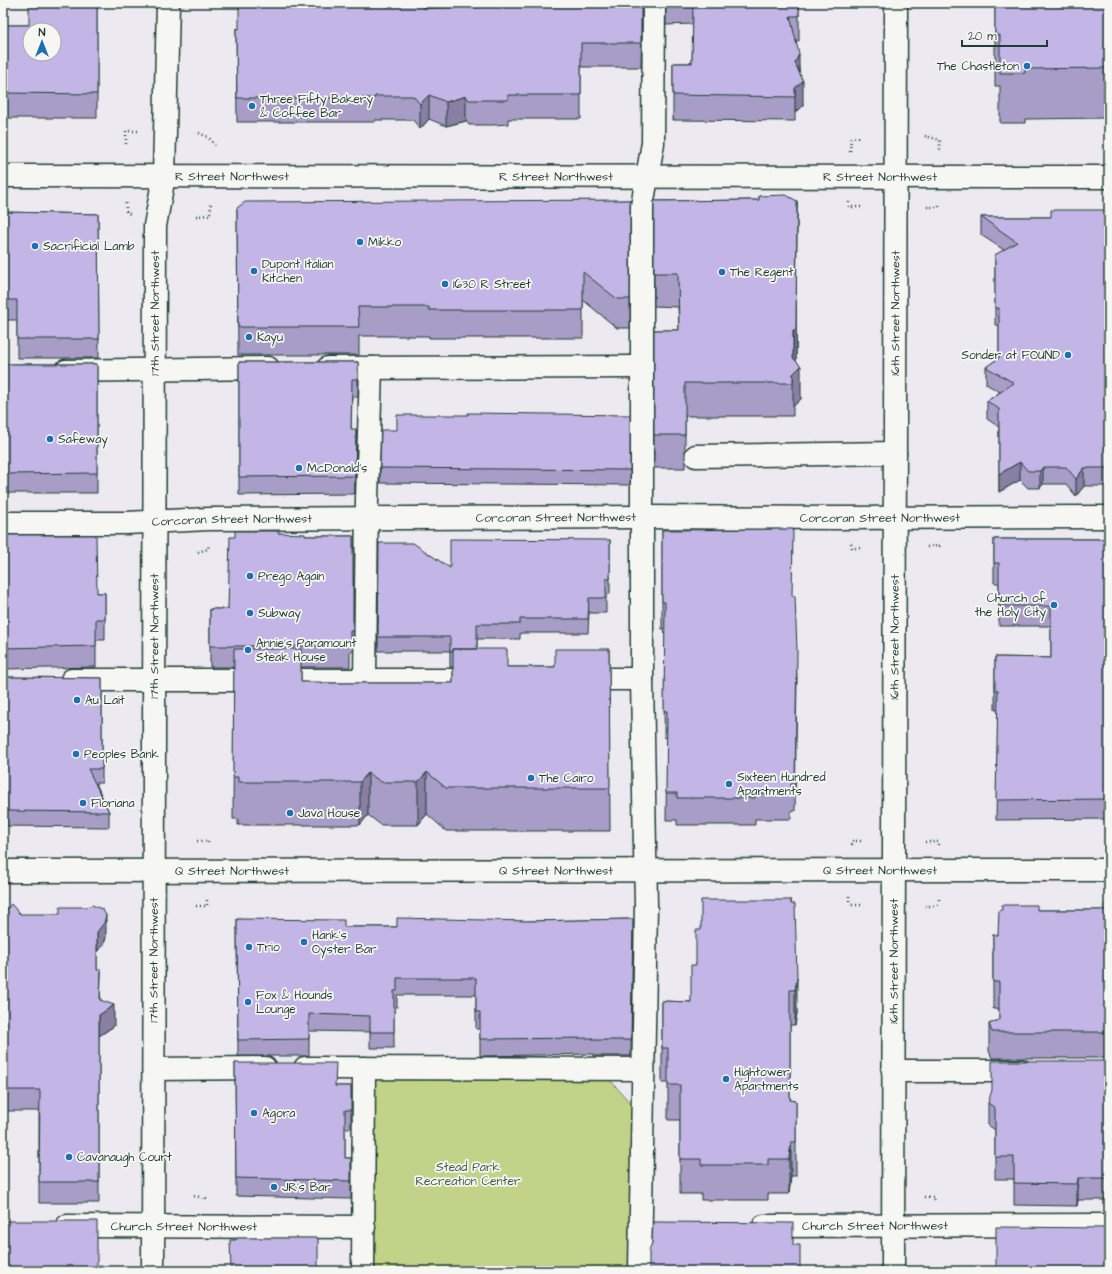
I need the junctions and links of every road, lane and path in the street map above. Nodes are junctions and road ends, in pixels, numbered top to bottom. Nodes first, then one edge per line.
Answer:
1 (168, 3) edge
2 (654, 3) edge
3 (896, 3) edge
4 (138, 132) dead end
5 (199, 133) dead end
6 (925, 136) dead end
7 (861, 137) dead end
8 (126, 144) dead end
9 (215, 145) dead end
10 (850, 151) dead end
11 (940, 152) dead end
12 (3, 176) edge
13 (164, 176) junction
14 (648, 176) junction
15 (896, 177) junction
16 (1109, 177) edge
17 (211, 202) dead end
18 (126, 203) dead end
19 (849, 207) dead end
20 (862, 207) dead end
21 (927, 207) dead end
22 (939, 207) dead end
23 (126, 212) dead end
24 (196, 216) dead end
25 (641, 367) junction
26 (286, 368) edge
27 (309, 368) edge
28 (371, 368) junction
29 (49, 371) edge
30 (154, 371) junction
31 (895, 453) junction
32 (696, 456) dead end
33 (642, 517) junction
34 (1109, 517) edge
35 (367, 518) junction
36 (895, 518) junction
37 (154, 522) junction
38 (3, 523) edge
39 (940, 546) dead end
40 (927, 547) dead end
41 (852, 548) dead end
42 (862, 548) dead end
43 (208, 549) dead end
44 (198, 552) dead end
45 (563, 679) edge
46 (642, 679) junction
47 (50, 680) edge
48 (155, 680) junction
49 (366, 680) junction
50 (500, 680) edge
51 (197, 841) dead end
52 (208, 841) dead end
53 (852, 841) dead end
54 (862, 841) dead end
55 (925, 842) dead end
56 (939, 842) dead end
57 (645, 870) junction
58 (895, 870) junction
59 (1109, 870) edge
60 (3, 871) edge
61 (154, 871) junction
62 (207, 894) dead end
63 (939, 895) dead end
64 (849, 896) dead end
65 (861, 905) dead end
66 (196, 906) dead end
67 (925, 906) dead end
68 (364, 1068) junction
69 (154, 1069) junction
70 (642, 1069) junction
71 (893, 1071) junction
72 (1038, 1071) edge
73 (194, 1196) dead end
74 (924, 1197) dead end
75 (934, 1197) dead end
76 (206, 1198) dead end
77 (1109, 1224) edge
78 (894, 1225) junction
79 (49, 1226) edge
80 (641, 1226) junction
81 (664, 1226) edge
82 (741, 1226) edge
83 (154, 1227) junction
84 (364, 1227) junction
85 (153, 1271) edge
86 (363, 1271) edge
87 (640, 1271) edge
88 (893, 1271) edge

1 - 13 main road, 17th Street Northwest
2 - 14 main road
3 - 15 main road, 16th Street Northwest
4 - 8 path
5 - 9 path
6 - 11 path
7 - 10 path
12 - 13 main road, R Street Northwest
13 - 14 main road, R Street Northwest
13 - 30 main road, 17th Street Northwest
14 - 15 main road, R Street Northwest
14 - 25 main road
15 - 16 main road, R Street Northwest
15 - 31 main road, 16th Street Northwest
17 - 24 path
18 - 23 path
19 - 20 path
21 - 22 path
25 - 28 main road
25 - 33 main road
26 - 30 main road
27 - 28 main road
28 - 35 main road
29 - 30 main road
30 - 37 main road, 17th Street Northwest
31 - 32 main road
31 - 36 main road, 16th Street Northwest
33 - 35 main road, Corcoran Street Northwest
33 - 36 main road, Corcoran Street Northwest
33 - 46 main road
34 - 36 main road, Corcoran Street Northwest
35 - 37 main road, Corcoran Street Northwest
35 - 49 main road
36 - 58 main road, 16th Street Northwest
37 - 38 main road, Corcoran Street Northwest
37 - 48 main road, 17th Street Northwest
39 - 40 path
41 - 42 path
43 - 44 path
45 - 46 main road
46 - 57 main road
47 - 48 main road
48 - 49 main road
48 - 61 main road, 17th Street Northwest
49 - 50 main road
51 - 52 path
53 - 54 path
55 - 56 path
57 - 58 main road, Q Street Northwest
57 - 61 main road, Q Street Northwest
57 - 70 main road
58 - 59 main road, Q Street Northwest
58 - 71 main road, 16th Street Northwest
60 - 61 main road, Q Street Northwest
61 - 69 main road, 17th Street Northwest
62 - 66 path
63 - 67 path
64 - 65 path
68 - 69 main road
68 - 70 main road
68 - 84 main road
69 - 83 main road, 17th Street Northwest
70 - 80 main road
71 - 72 main road
71 - 78 main road, 16th Street Northwest
73 - 76 path
74 - 75 path
77 - 78 main road, Church Street Northwest
78 - 82 main road, Church Street Northwest
78 - 88 main road, 16th Street Northwest
79 - 83 main road, Church Street Northwest
80 - 81 main road
80 - 87 main road
83 - 84 main road, Church Street Northwest
83 - 85 main road, 17th Street Northwest
84 - 86 main road

